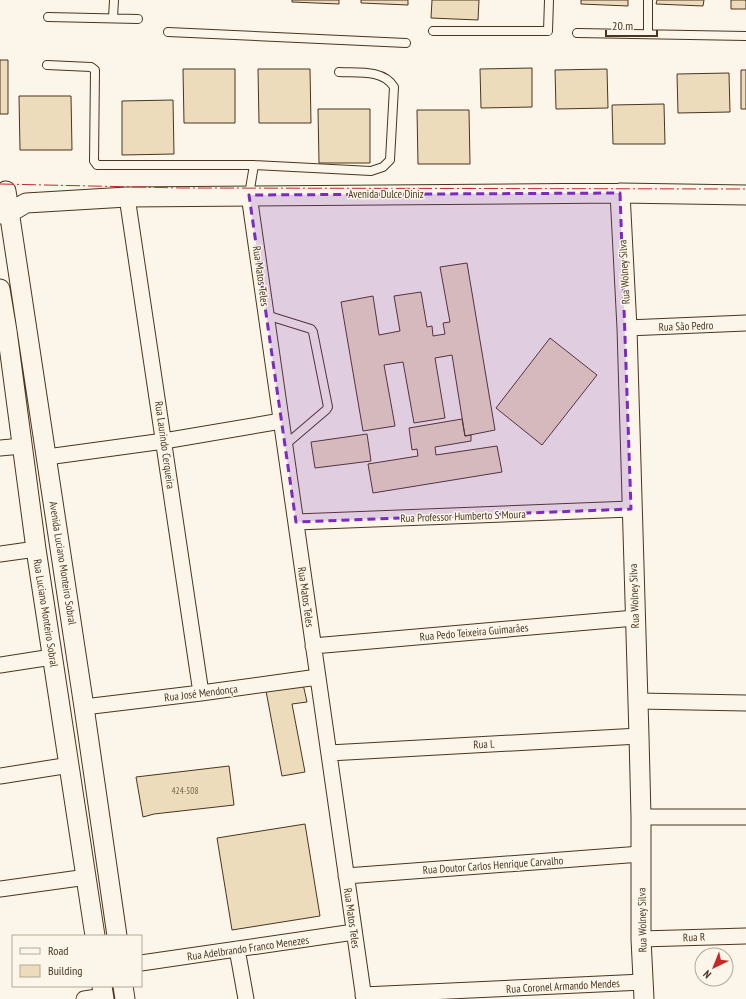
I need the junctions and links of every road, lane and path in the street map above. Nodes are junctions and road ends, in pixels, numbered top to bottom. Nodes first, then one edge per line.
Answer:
1 (114, 0) edge
2 (549, 0) edge
3 (648, 0) edge
4 (48, 16) dead end
5 (113, 18) junction
6 (138, 19) dead end
7 (433, 31) dead end
8 (168, 32) dead end
9 (576, 33) dead end
10 (648, 34) junction
11 (746, 36) edge
12 (406, 43) dead end
13 (47, 65) dead end
14 (339, 72) dead end
15 (254, 164) junction
16 (3, 191) edge
17 (620, 193) junction
18 (249, 195) junction
19 (746, 195) edge
20 (127, 197) junction
21 (26, 203) junction
22 (4, 213) edge
23 (0, 289) edge
24 (266, 315) junction
25 (746, 323) edge
26 (627, 328) junction
27 (4, 332) edge
28 (281, 421) junction
29 (164, 441) junction
30 (285, 445) junction
31 (22, 446) junction
32 (0, 448) edge
33 (47, 457) junction
34 (631, 509) junction
35 (296, 522) junction
36 (36, 548) junction
37 (0, 554) edge
38 (635, 618) junction
39 (313, 646) junction
40 (52, 657) junction
41 (0, 665) edge
42 (318, 677) junction
43 (201, 694) junction
44 (638, 701) junction
45 (746, 703) edge
46 (84, 707) junction
47 (639, 736) junction
48 (329, 753) junction
49 (70, 765) junction
50 (0, 776) edge
51 (641, 817) junction
52 (746, 817) edge
53 (641, 854) junction
54 (346, 876) junction
55 (87, 877) junction
56 (0, 889) edge
57 (116, 931) edge
58 (95, 932) edge
59 (354, 932) junction
60 (746, 936) edge
61 (642, 939) junction
62 (238, 948) junction
63 (142, 963) edge
64 (123, 987) edge
65 (643, 991) edge
66 (104, 994) edge
67 (363, 997) edge
68 (84, 999) edge
69 (125, 999) edge
70 (246, 999) edge

1 - 5 lane
2 - 7 lane
3 - 10 lane
4 - 5 lane
5 - 6 lane
8 - 12 lane
9 - 10 lane
10 - 11 lane
13 - 15 lane
14 - 15 lane
15 - 18 lane
16 - 21 street
16 - 22 street, Avenida Luciano Monteiro Sobral
17 - 18 street, Avenida Dulce Diniz
17 - 19 street, Avenida Dulce Diniz
17 - 26 street, Rua Wolney Silva
18 - 20 street, Avenida Dulce Diniz
18 - 24 street, Rua Matos Teles
20 - 21 street, Avenida Dulce Diniz
20 - 29 street, Rua Laurindo Cerqueira
21 - 22 street, Avenida Dulce Diniz
22 - 33 street, Avenida Luciano Monteiro Sobral
23 - 27 street, Rua Luciano Monteiro Sobral
24 - 28 street, Rua Matos Teles
24 - 30 lane
25 - 26 street, Rua São Pedro
26 - 34 street, Rua Wolney Silva
27 - 31 street, Rua Luciano Monteiro Sobral
28 - 29 street
28 - 30 street, Rua Matos Teles
29 - 33 street
29 - 43 street, Rua Laurindo Cerqueira
30 - 35 street, Rua Matos Teles
31 - 32 street
31 - 36 street, Rua Luciano Monteiro Sobral
33 - 46 street, Avenida Luciano Monteiro Sobral
34 - 35 street, Rua Professor Humberto S Moura
34 - 38 street, Rua Wolney Silva
35 - 39 street, Rua Matos Teles
36 - 37 street
36 - 40 street, Rua Luciano Monteiro Sobral
38 - 39 street, Rua Pedo Teixeira Guimarães
38 - 44 street, Rua Wolney Silva
39 - 42 street, Rua Matos Teles
40 - 41 street
40 - 49 street, Rua Luciano Monteiro Sobral
42 - 43 street, Rua José Mendonça
42 - 48 street, Rua Matos Teles
43 - 46 street, Rua José Mendonça
44 - 45 street
44 - 47 street, Rua Wolney Silva
46 - 57 street, Avenida Luciano Monteiro Sobral
47 - 48 street, Rua L
47 - 51 street, Rua Wolney Silva
48 - 54 street, Rua Matos Teles
49 - 50 street
49 - 55 street, Rua Luciano Monteiro Sobral
51 - 52 street
51 - 53 street, Rua Wolney Silva
53 - 54 street, Rua Doutor Carlos Henrique Carvalho
53 - 61 street, Rua Wolney Silva
54 - 59 street, Rua Matos Teles
55 - 56 street
55 - 58 street, Rua Luciano Monteiro Sobral
57 - 58 street
59 - 62 street, Rua Adelbrando Franco Menezes
59 - 67 street, Rua Matos Teles
60 - 61 street, Rua R
61 - 65 street, Rua Wolney Silva
62 - 63 street, Rua Adelbrando Franco Menezes
62 - 70 street
64 - 69 street
65 - 67 street, Rua Coronel Armando Mendes
66 - 68 street

